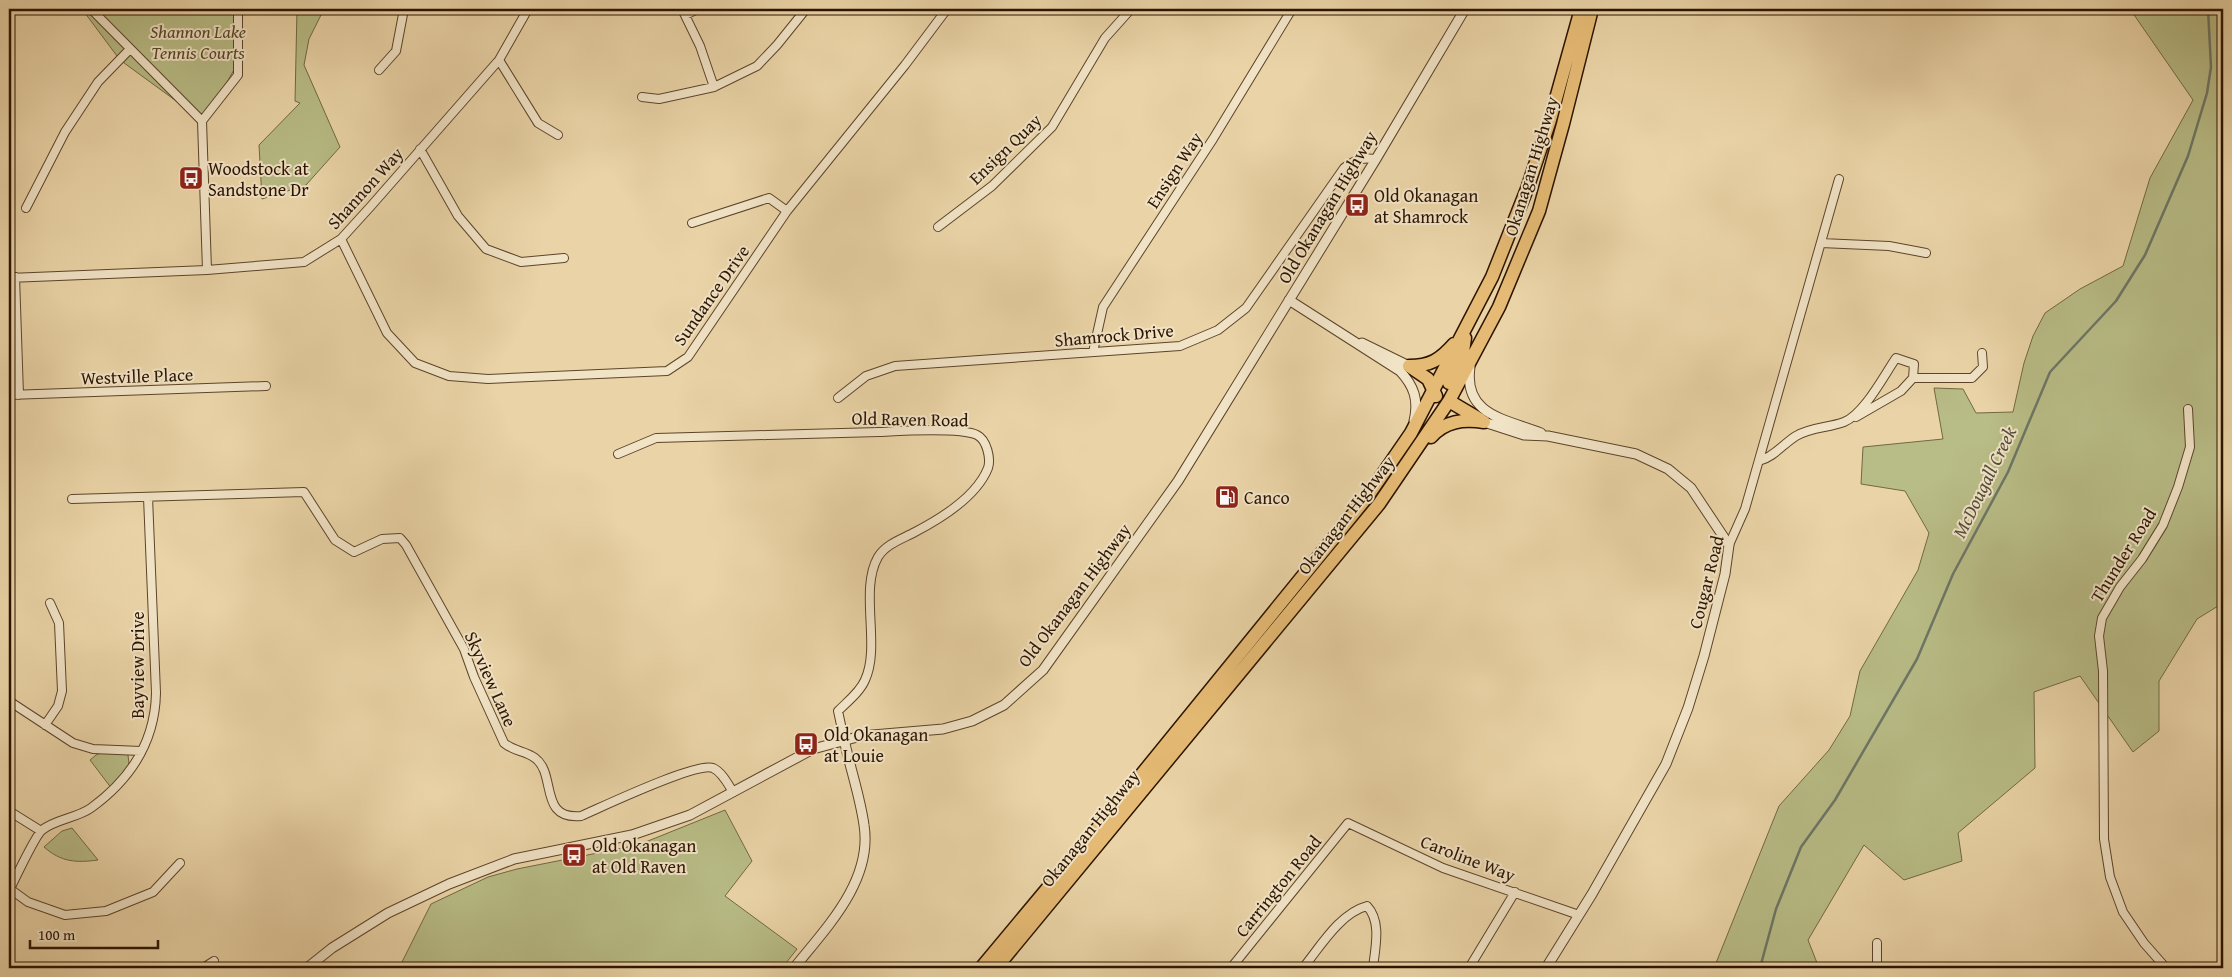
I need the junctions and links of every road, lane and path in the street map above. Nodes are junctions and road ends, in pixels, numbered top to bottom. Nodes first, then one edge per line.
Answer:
1 (92, 9) edge
2 (238, 9) edge
3 (404, 9) edge
4 (528, 9) edge
5 (698, 9) edge
6 (806, 9) edge
7 (947, 9) edge
8 (1131, 9) edge
9 (1292, 9) edge
10 (1466, 9) edge
11 (1581, 9) edge
12 (1592, 9) edge
13 (683, 12) edge
14 (130, 49) junction
15 (498, 60) junction
16 (379, 70) dead end
17 (714, 87) junction
18 (642, 97) dead end
19 (202, 121) junction
20 (558, 135) dead end
21 (420, 149) junction
22 (1376, 159) junction
23 (1839, 179) dead end
24 (26, 208) dead end
25 (787, 211) junction
26 (692, 224) dead end
27 (938, 227) dead end
28 (341, 239) junction
29 (1821, 243) junction
30 (1926, 252) dead end
31 (564, 258) dead end
32 (207, 270) junction
33 (12, 278) edge
34 (1289, 300) junction
35 (1465, 331) junction
36 (1353, 340) junction
37 (1093, 352) junction
38 (1982, 353) dead end
39 (1470, 362) junction
40 (1409, 366) junction
41 (1913, 378) junction
42 (266, 386) dead end
43 (1435, 390) junction
44 (9, 395) edge
45 (19, 395) junction
46 (838, 398) dead end
47 (1449, 401) junction
48 (2188, 409) dead end
49 (1856, 417) junction
50 (1484, 422) junction
51 (1411, 433) junction
52 (1548, 436) junction
53 (618, 454) dead end
54 (1758, 461) junction
55 (1408, 464) junction
56 (148, 497) junction
57 (72, 499) dead end
58 (1728, 545) junction
59 (50, 603) dead end
60 (9, 701) edge
61 (46, 725) junction
62 (844, 739) junction
63 (141, 751) junction
64 (733, 792) junction
65 (9, 811) edge
66 (1348, 823) joint
67 (41, 831) junction
68 (180, 864) dead end
69 (9, 890) edge
70 (1515, 892) junction
71 (1579, 915) junction
72 (1877, 944) dead end
73 (214, 961) dead end
74 (203, 968) edge
75 (307, 968) edge
76 (794, 968) edge
77 (981, 968) edge
78 (996, 968) edge
79 (1230, 968) edge
80 (1303, 968) edge
81 (1373, 968) edge
82 (1469, 968) edge
83 (1546, 968) edge
84 (1877, 968) edge
85 (2166, 968) edge

1 - 14 street
2 - 19 street
3 - 16 street
4 - 15 street, Shannon Way
5 - 13 street
6 - 17 street
7 - 25 street, Sundance Drive
8 - 27 street, Ensign Quay
9 - 37 street, Ensign Way
10 - 22 street, Old Okanagan Highway
11 - 35 highway, Okanagan Highway
12 - 39 highway, Okanagan Highway
13 - 17 street
14 - 19 street
14 - 24 street
15 - 20 street
15 - 21 street, Shannon Way
17 - 18 street
19 - 32 street
21 - 28 street, Shannon Way
21 - 31 street
22 - 34 street, Old Okanagan Highway
22 - 37 street, Shamrock Drive
23 - 29 street, Cougar Road
25 - 26 street
25 - 28 street, Sundance Drive
28 - 32 street, Shannon Way
29 - 30 street
29 - 54 street, Cougar Road
32 - 33 street, Shannon Way
33 - 45 street
34 - 36 street
34 - 62 street, Old Okanagan Highway
35 - 40 highway
35 - 43 highway, Okanagan Highway
35 - 47 highway
36 - 40 street
36 - 51 street
37 - 46 street, Shamrock Drive
38 - 41 street
39 - 47 highway, Okanagan Highway
39 - 52 street
40 - 43 highway
41 - 49 street
41 - 49 street
42 - 45 street, Westville Place
43 - 51 highway, Okanagan Highway
43 - 55 highway
44 - 45 street, Westville Place
47 - 50 highway
47 - 55 highway, Okanagan Highway
48 - 85 street, Thunder Road
49 - 54 street
50 - 52 street
50 - 55 highway
51 - 77 highway, Okanagan Highway
52 - 58 street
53 - 62 street, Old Raven Road
54 - 58 street, Cougar Road
55 - 78 highway, Okanagan Highway
56 - 57 street
56 - 63 street, Bayview Drive
56 - 64 street, Skyview Lane
58 - 71 street, Cougar Road
59 - 61 street
60 - 61 street
61 - 63 street
62 - 64 street, Old Okanagan Highway
62 - 76 street
63 - 67 street, Bayview Drive
64 - 75 street, Old Okanagan Highway
65 - 67 street
66 - 70 street, Caroline Way
66 - 79 street, Carrington Road
67 - 69 street
68 - 69 street
70 - 71 street, Caroline Way
70 - 82 street
71 - 83 street, Cougar Road
72 - 84 street
73 - 74 street
80 - 81 street

